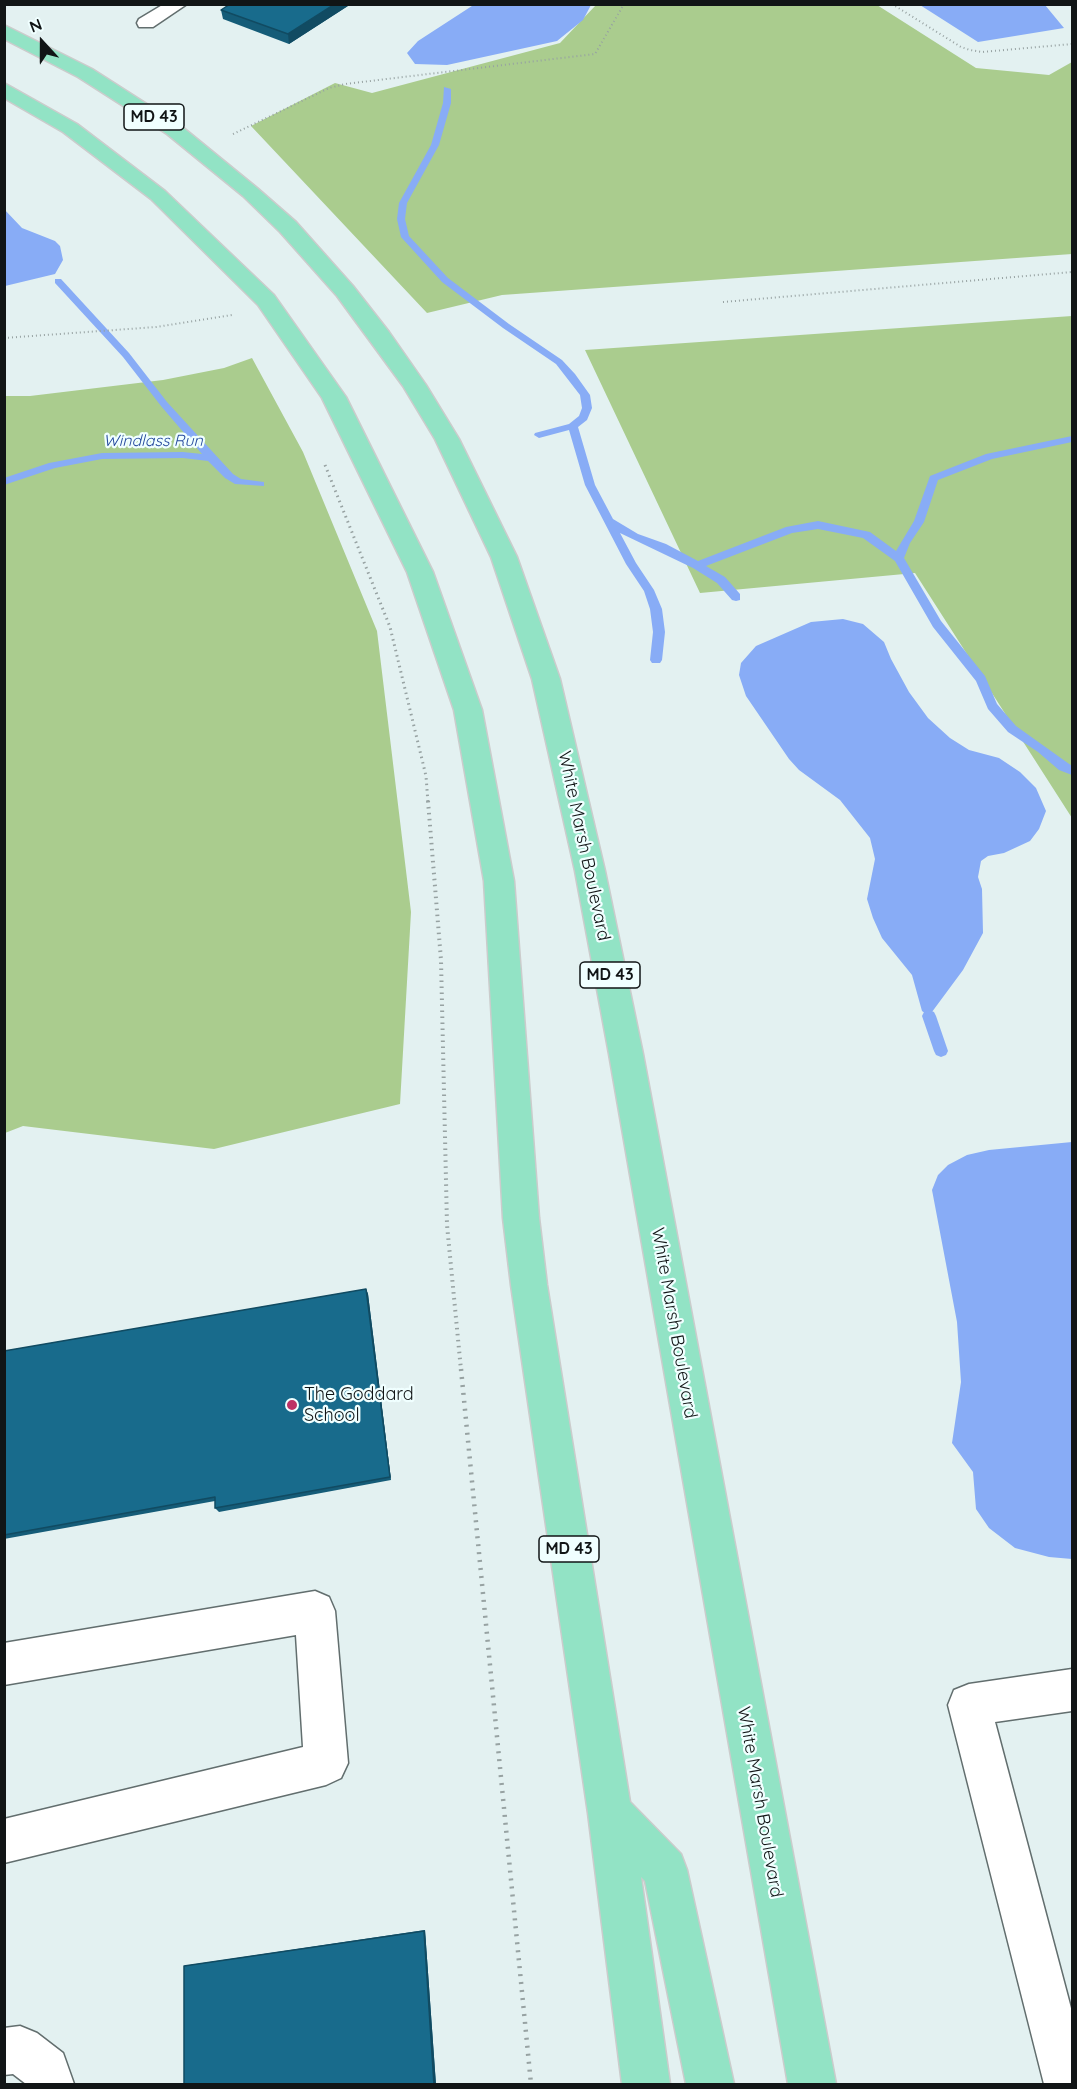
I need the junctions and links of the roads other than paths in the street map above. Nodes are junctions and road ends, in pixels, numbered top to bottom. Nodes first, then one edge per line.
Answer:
1 (178, 4) edge
2 (146, 23) dead end
3 (4, 31) edge
4 (4, 89) edge
5 (4, 1664) edge
6 (1072, 1690) edge
7 (610, 1813) junction
8 (4, 1841) edge
9 (4, 2052) edge
10 (50, 2085) edge
11 (646, 2085) edge
12 (710, 2085) edge
13 (812, 2085) edge
14 (1068, 2085) edge

1 - 2 street
3 - 13 main road, White Marsh Boulevard / MD 43
4 - 7 main road, MD 43
5 - 8 street
6 - 14 street
7 - 11 main road, MD 43
7 - 12 main road
9 - 10 street

